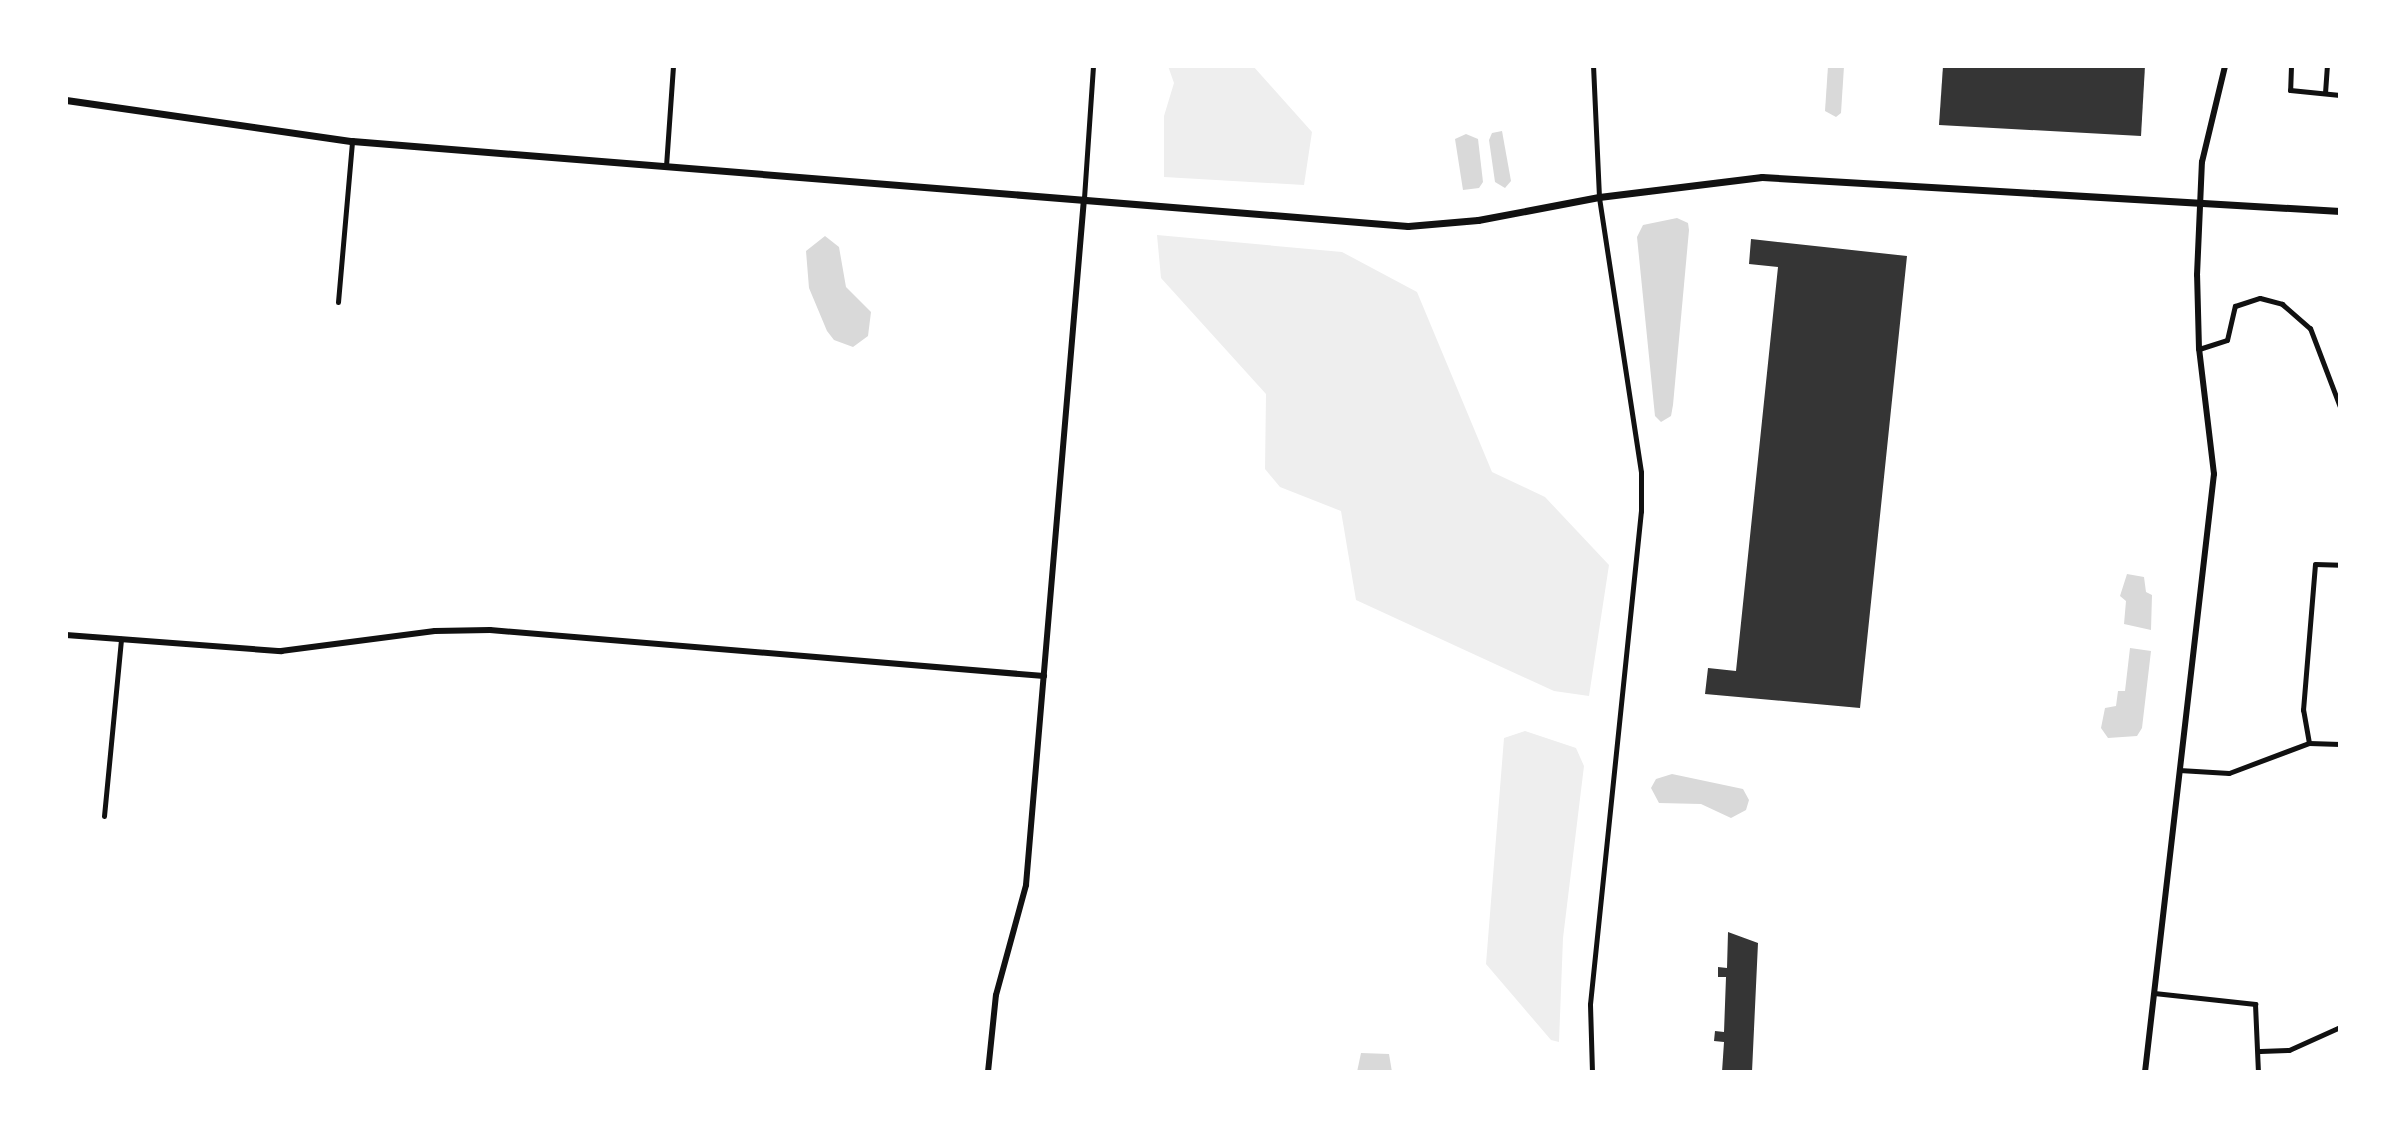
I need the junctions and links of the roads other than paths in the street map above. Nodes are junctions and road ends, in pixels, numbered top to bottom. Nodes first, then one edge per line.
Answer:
1 (673, 66) edge
2 (1093, 66) edge
3 (1593, 66) edge
4 (2225, 66) edge
5 (2291, 66) edge
6 (2327, 66) edge
7 (2325, 93) junction
8 (2340, 95) edge
9 (66, 100) edge
10 (352, 141) junction
11 (666, 166) junction
12 (1599, 197) junction
13 (1084, 198) junction
14 (2200, 203) junction
15 (2340, 211) edge
16 (338, 302) dead end
17 (2199, 349) junction
18 (2340, 407) edge
19 (2340, 565) edge
20 (66, 635) edge
21 (121, 639) junction
22 (1044, 676) junction
23 (2309, 743) junction
24 (2340, 744) edge
25 (2178, 770) junction
26 (104, 816) dead end
27 (2154, 993) junction
28 (2340, 1027) edge
29 (2260, 1051) junction
30 (988, 1072) edge
31 (1592, 1072) edge
32 (2145, 1072) edge
33 (2258, 1072) edge

1 - 11 street
2 - 13 street
3 - 12 street
4 - 14 street
5 - 7 street
6 - 7 street
7 - 8 street
9 - 10 main road
10 - 11 main road
10 - 16 street
11 - 13 main road
12 - 13 main road
12 - 14 main road
12 - 31 street
13 - 22 street
14 - 15 main road
14 - 17 street
17 - 18 street
17 - 25 street
19 - 23 street
20 - 21 street
21 - 22 street
21 - 26 street
22 - 30 street
23 - 24 street
23 - 25 street
25 - 27 street
27 - 29 street
27 - 32 street
28 - 29 street
29 - 33 street

